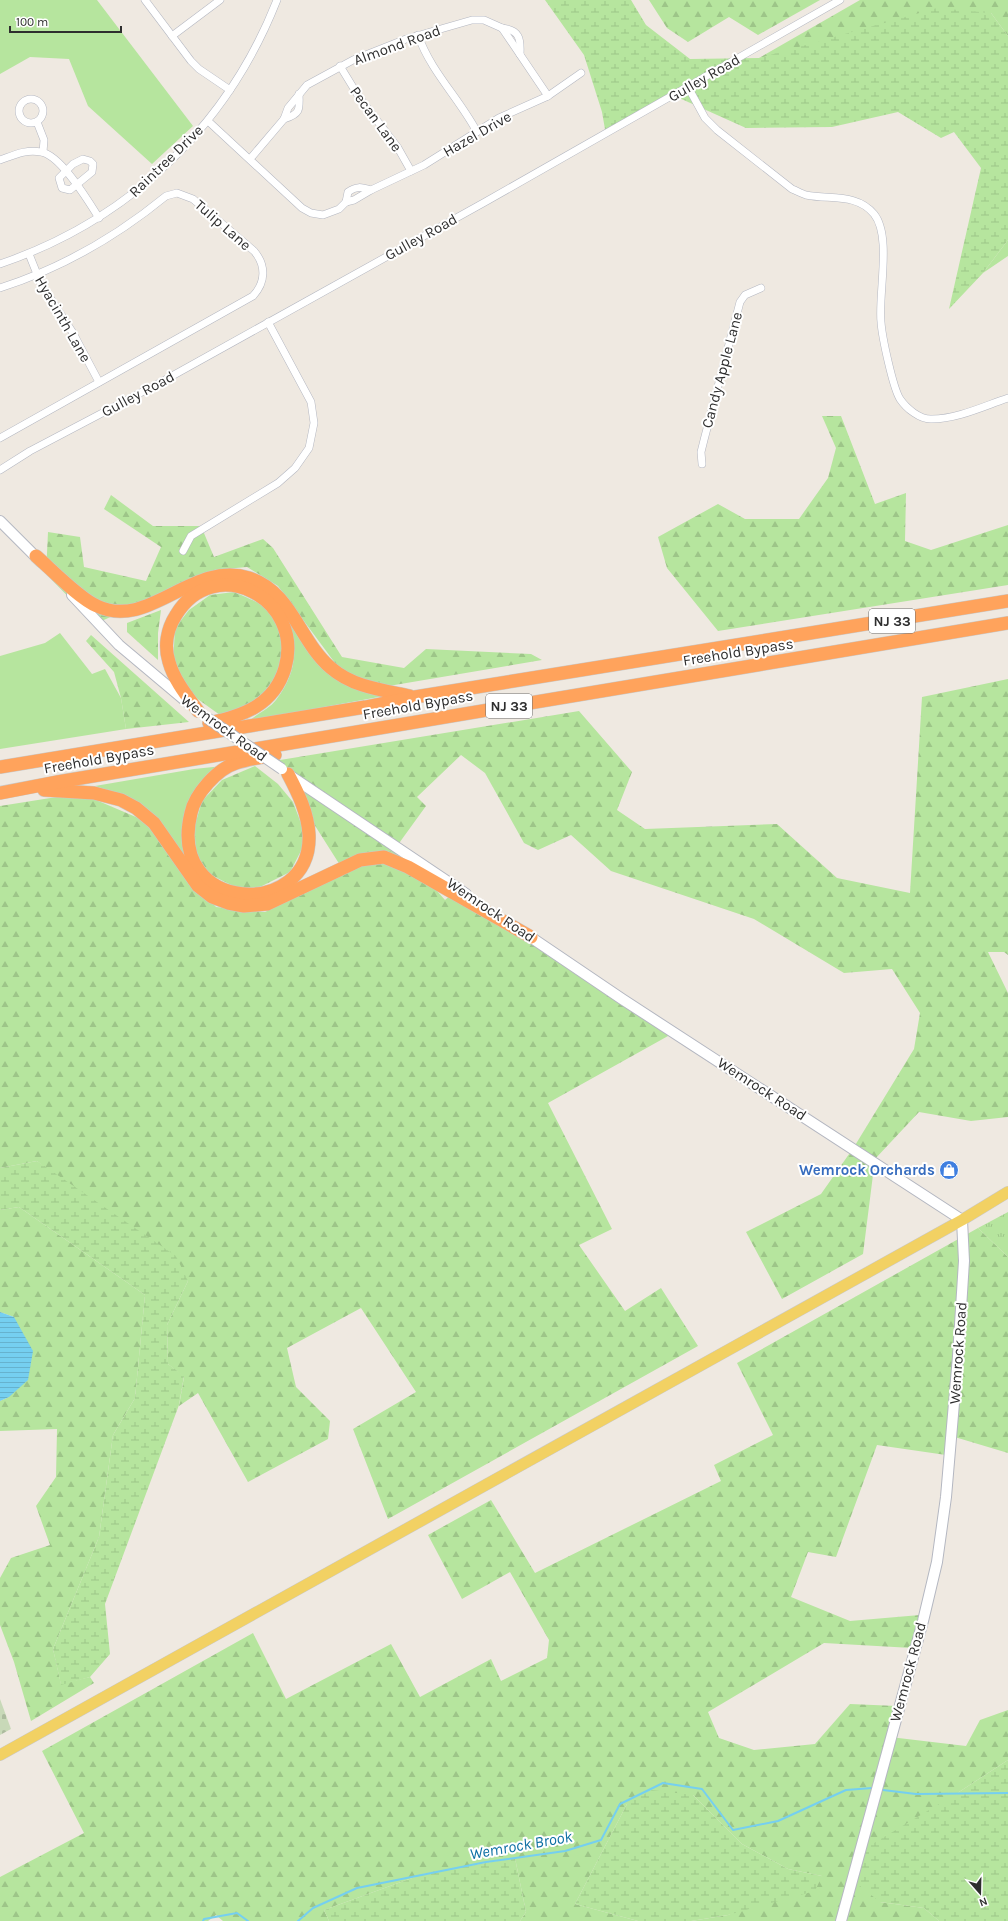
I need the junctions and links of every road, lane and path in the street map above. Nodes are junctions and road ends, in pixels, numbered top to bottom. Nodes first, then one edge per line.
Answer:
1 (145, 0) edge
2 (220, 0) edge
3 (275, 0) edge
4 (840, 0) edge
5 (502, 28) junction
6 (418, 35) junction
7 (172, 36) junction
8 (520, 54) junction
9 (340, 66) junction
10 (581, 73) dead end
11 (688, 88) junction
12 (230, 90) junction
13 (548, 96) junction
14 (37, 122) dead end
15 (208, 122) junction
16 (477, 132) junction
17 (44, 152) junction
18 (250, 159) junction
19 (0, 160) edge
20 (66, 171) junction
21 (411, 171) junction
22 (78, 185) junction
23 (371, 190) junction
24 (346, 202) junction
25 (99, 218) junction
26 (29, 254) junction
27 (0, 264) edge
28 (37, 275) junction
29 (0, 288) edge
30 (761, 288) dead end
31 (268, 322) junction
32 (99, 382) junction
33 (1008, 398) edge
34 (0, 438) edge
35 (702, 464) dead end
36 (0, 470) edge
37 (0, 520) edge
38 (183, 551) dead end
39 (36, 556) junction
40 (1008, 601) edge
41 (1008, 623) edge
42 (415, 697) junction
43 (203, 714) junction
44 (400, 724) junction
45 (33, 761) junction
46 (0, 767) edge
47 (285, 772) junction
48 (5, 792) edge
49 (531, 937) junction
50 (1008, 1192) edge
51 (962, 1220) junction
52 (0, 1754) edge
53 (841, 1921) edge

1 - 7 street
2 - 7 street
3 - 12 street, Raintree Drive
4 - 11 street, Gulley Road
5 - 6 street, Almond Road
5 - 8 street, Almond Road
5 - 8 street, Almond Road
6 - 9 street, Almond Road
6 - 16 street
7 - 12 street
8 - 13 street, Almond Road
9 - 18 street, Almond Road
9 - 21 street, Pecan Lane
10 - 13 street, Hazel Drive
11 - 31 street, Gulley Road
11 - 33 street
12 - 15 street, Raintree Drive
13 - 16 street, Hazel Drive
14 - 17 street
15 - 18 street, Hazel Drive
15 - 25 street, Raintree Drive
16 - 21 street, Hazel Drive
17 - 19 street
17 - 20 street
18 - 24 street, Hazel Drive
20 - 22 street
20 - 22 street
20 - 22 street
21 - 23 street, Hazel Drive
22 - 25 street
23 - 24 street, Hazel Drive
23 - 24 street, Hazel Drive
25 - 26 street, Raintree Drive
26 - 27 street, Raintree Drive
26 - 28 street, Hyacinth Lane
28 - 29 street, Tulip Lane
28 - 32 street, Hyacinth Lane
28 - 32 street, Tulip Lane
30 - 35 street, Candy Apple Lane
31 - 36 street, Gulley Road
31 - 38 street
32 - 34 street, Tulip Lane
37 - 39 street, Wemrock Road
39 - 42 highway
39 - 43 street, Wemrock Road
40 - 42 highway, Freehold Bypass / NJ 33
41 - 44 highway, Freehold Bypass / NJ 33
42 - 45 highway, Freehold Bypass / NJ 33
43 - 45 highway
43 - 47 street, Wemrock Road, bridge
44 - 47 highway
44 - 48 highway, Freehold Bypass / NJ 33
45 - 46 highway, Freehold Bypass / NJ 33
47 - 49 street, Wemrock Road
48 - 49 highway
49 - 51 street, Wemrock Road
50 - 51 main road
51 - 52 main road
51 - 53 street, Wemrock Road

